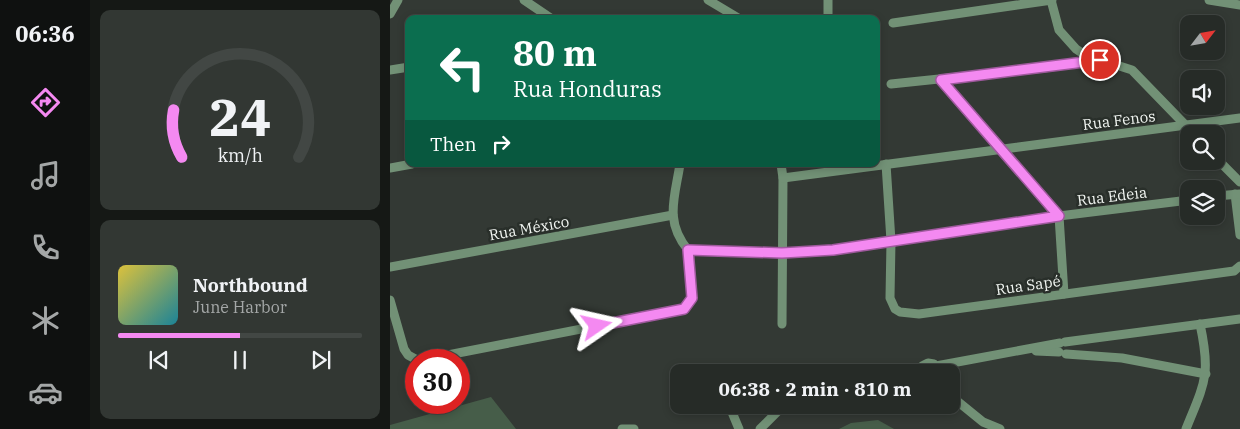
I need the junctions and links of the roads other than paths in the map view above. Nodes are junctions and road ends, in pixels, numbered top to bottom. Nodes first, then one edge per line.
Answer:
1 (398, 0) edge
2 (524, 0) edge
3 (708, 0) edge
4 (828, 0) edge
5 (1052, 0) edge
6 (1209, 0) edge
7 (1240, 5) edge
8 (390, 14) edge
9 (546, 15) edge
10 (733, 15) edge
11 (828, 15) edge
12 (894, 23) dead end
13 (1100, 60) junction
14 (405, 68) edge
15 (390, 70) edge
16 (941, 80) junction
17 (892, 84) dead end
18 (1240, 118) edge
19 (1187, 125) joint
20 (1180, 126) edge
21 (1001, 149) junction
22 (886, 164) junction
23 (405, 165) edge
24 (880, 165) edge
25 (680, 167) edge
26 (781, 167) edge
27 (864, 167) edge
28 (1225, 167) edge
29 (390, 168) edge
30 (783, 178) junction
31 (1240, 182) edge
32 (1238, 194) edge
33 (1225, 195) edge
34 (1180, 201) edge
35 (673, 215) junction
36 (1059, 216) junction
37 (1240, 235) edge
38 (891, 241) junction
39 (688, 250) junction
40 (782, 253) junction
41 (390, 267) edge
42 (1237, 269) edge
43 (1064, 294) junction
44 (390, 300) edge
45 (1240, 319) edge
46 (782, 324) dead end
47 (1200, 324) junction
48 (1063, 348) junction
49 (405, 350) edge
50 (470, 351) edge
51 (958, 364) edge
52 (1206, 374) junction
53 (960, 403) edge
54 (732, 414) edge
55 (775, 414) edge
56 (622, 429) edge
57 (634, 429) edge
58 (739, 429) edge
59 (760, 429) edge
60 (1000, 429) edge
61 (1186, 429) edge

1 - 8 street
2 - 9 street
3 - 10 street
4 - 11 street
5 - 12 street
5 - 13 street
6 - 7 street
13 - 16 street
13 - 19 street
14 - 15 street
16 - 17 street
16 - 21 street
18 - 19 street, Rua Fenos
20 - 21 street, Rua Fenos
21 - 22 street, Rua Fenos
21 - 36 street
22 - 24 street, Rua Fenos
22 - 38 street, Rua Sapé
23 - 29 street
25 - 35 street
26 - 30 street
27 - 30 street, Rua Fenos
28 - 31 street
30 - 40 street
32 - 33 street
32 - 37 street
34 - 36 street, Rua Edeia
35 - 39 street
35 - 41 street, Rua México
36 - 38 street, Rua Edeia
36 - 43 street
38 - 40 street, Rua Edeia
38 - 43 street, Rua Sapé
39 - 40 street, Rua Edeia
39 - 50 street
40 - 46 street
42 - 43 street, Rua Sapé
44 - 49 street
45 - 47 street
47 - 48 street
47 - 52 street
48 - 51 street
48 - 52 street
52 - 61 street
53 - 60 street
54 - 58 street
55 - 59 street
56 - 57 street

